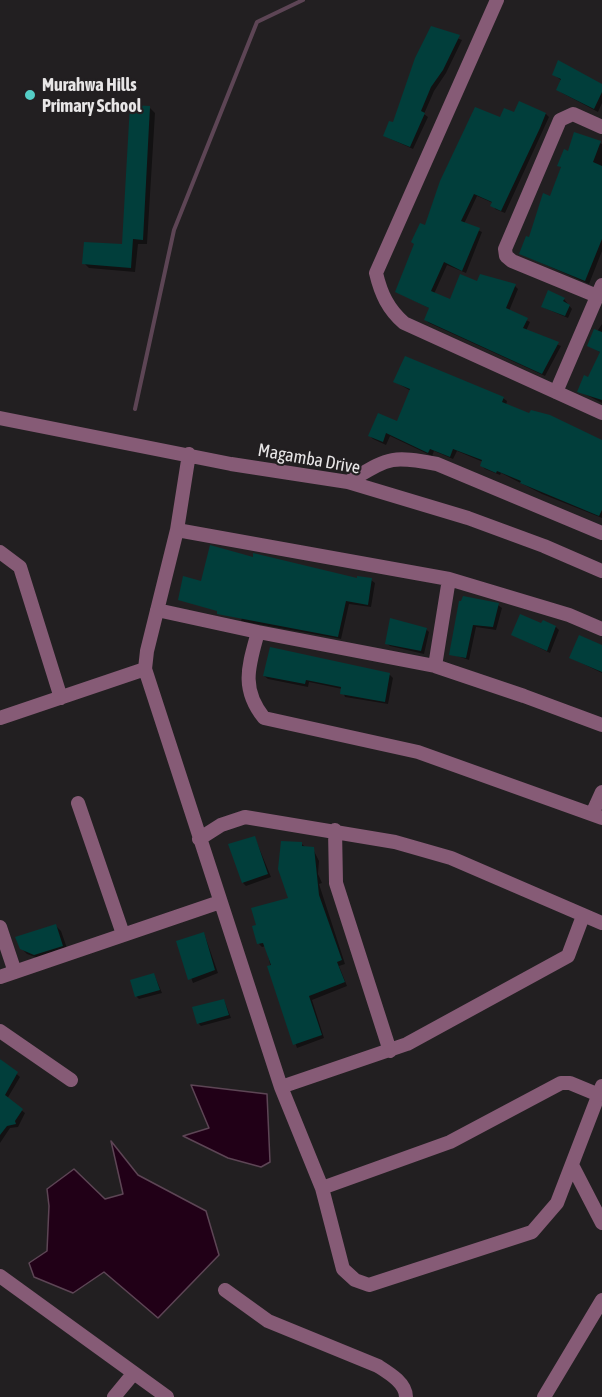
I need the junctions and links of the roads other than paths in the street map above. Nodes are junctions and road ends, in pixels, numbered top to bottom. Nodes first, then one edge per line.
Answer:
1 (497, 0) edge
2 (602, 127) edge
3 (599, 290) edge
4 (556, 392) junction
5 (602, 413) edge
6 (0, 418) edge
7 (189, 454) junction
8 (348, 482) junction
9 (177, 530) junction
10 (602, 533) edge
11 (0, 552) edge
12 (602, 571) edge
13 (449, 579) junction
14 (157, 610) junction
15 (602, 629) edge
16 (258, 632) junction
17 (435, 666) junction
18 (146, 669) junction
19 (61, 698) junction
20 (0, 718) edge
21 (602, 725) edge
22 (602, 792) edge
23 (78, 803) dead end
24 (597, 816) edge
25 (335, 830) junction
26 (199, 839) junction
27 (220, 902) junction
28 (584, 916) junction
29 (602, 923) edge
30 (0, 927) edge
31 (123, 934) junction
32 (15, 972) junction
33 (0, 977) edge
34 (0, 1032) edge
35 (390, 1051) junction
36 (71, 1080) dead end
37 (281, 1087) junction
38 (600, 1090) edge
39 (572, 1165) junction
40 (322, 1188) junction
41 (602, 1223) edge
42 (0, 1276) edge
43 (225, 1290) dead end
44 (602, 1300) edge
45 (133, 1374) junction
46 (114, 1397) edge
47 (167, 1397) edge
48 (406, 1397) edge
49 (544, 1397) edge

1 - 4 street
2 - 3 street
3 - 4 street
4 - 5 street
6 - 7 street, Magamba Drive
7 - 8 street, Magamba Drive
7 - 9 street
8 - 10 street
8 - 12 street, Magamba Drive
9 - 13 street
9 - 14 street
11 - 19 street
13 - 15 street
13 - 17 street
14 - 16 street
14 - 18 street
16 - 17 street
16 - 24 street
17 - 21 street
18 - 19 street
18 - 26 street
19 - 20 street
22 - 24 street
23 - 31 street
25 - 26 street
25 - 28 street
25 - 35 street
26 - 27 street
27 - 31 street
27 - 37 street
28 - 29 street
28 - 35 street
30 - 32 street
31 - 32 street
32 - 33 street
34 - 36 street
35 - 37 street
37 - 40 street
38 - 39 street
38 - 40 street
39 - 40 street
39 - 41 street
42 - 45 street
43 - 48 street
44 - 49 street
45 - 46 street
45 - 47 street

